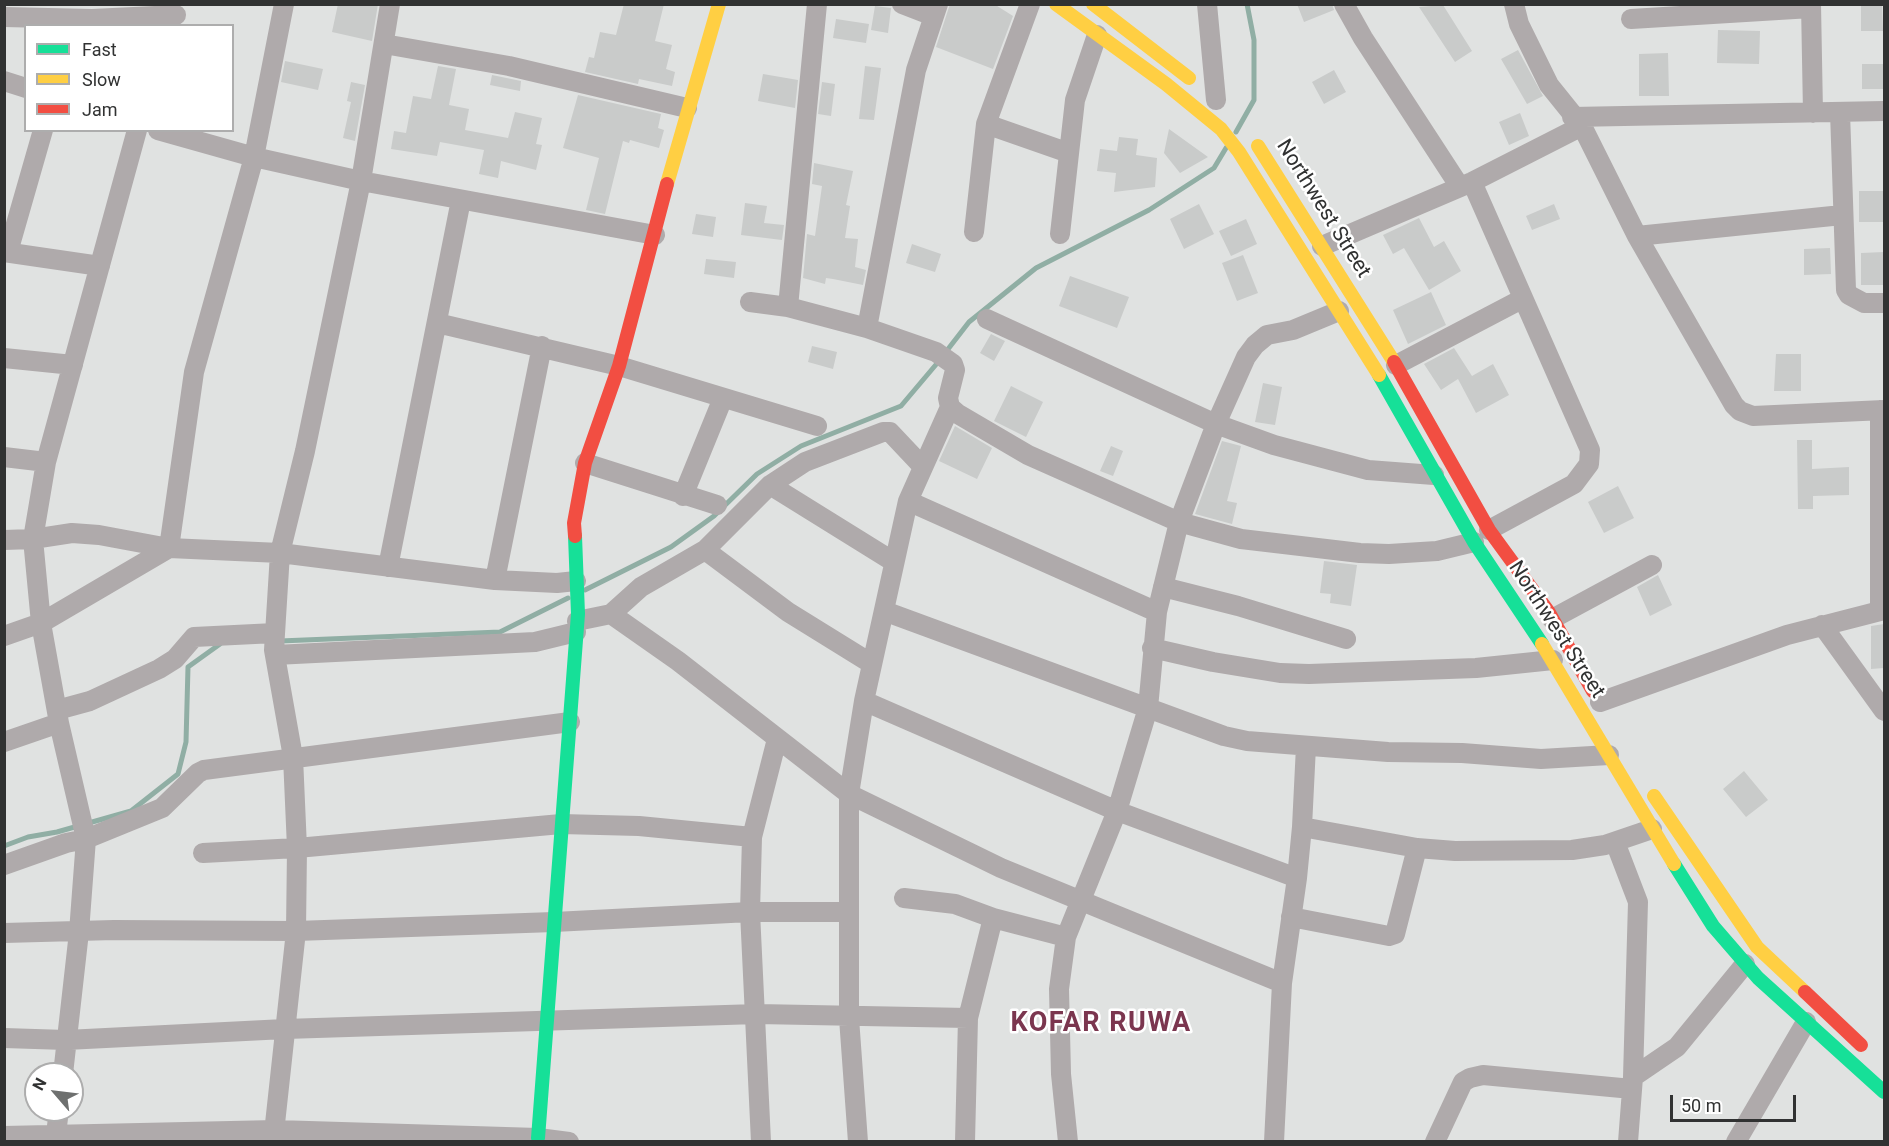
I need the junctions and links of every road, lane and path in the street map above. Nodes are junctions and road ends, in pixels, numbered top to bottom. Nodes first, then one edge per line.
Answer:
1 (284, 4) edge
2 (390, 4) edge
3 (719, 4) edge
4 (817, 4) edge
5 (902, 4) edge
6 (1030, 4) edge
7 (1056, 4) edge
8 (1093, 4) edge
9 (1207, 4) edge
10 (1344, 4) edge
11 (1514, 4) edge
12 (1811, 6) edge
13 (936, 10) edge
14 (1709, 10) edge
15 (176, 15) edge
16 (4, 16) edge
17 (1631, 19) dead end
18 (1097, 35) junction
19 (384, 44) junction
20 (4, 81) edge
21 (24, 87) edge
22 (1222, 106) joint
23 (687, 108) junction
24 (1884, 111) edge
25 (1813, 112) junction
26 (1840, 112) junction
27 (1577, 121) junction
28 (986, 124) junction
29 (42, 132) edge
30 (136, 132) edge
31 (165, 132) edge
32 (1250, 136) dead end
33 (1069, 153) junction
34 (254, 157) junction
35 (361, 181) junction
36 (1466, 184) junction
37 (461, 200) junction
38 (1842, 215) junction
39 (974, 232) dead end
40 (1060, 234) dead end
41 (655, 235) junction
42 (1637, 236) junction
43 (1322, 246) junction
44 (6, 252) edge
45 (100, 266) junction
46 (1522, 299) junction
47 (750, 302) dead end
48 (1884, 303) edge
49 (788, 307) junction
50 (1339, 311) junction
51 (987, 319) dead end
52 (436, 323) junction
53 (867, 328) junction
54 (542, 346) junction
55 (4, 358) edge
56 (73, 365) junction
57 (1396, 365) junction
58 (619, 366) junction
59 (723, 398) junction
60 (950, 407) junction
61 (1882, 410) edge
62 (1216, 424) junction
63 (817, 426) dead end
64 (4, 457) edge
65 (46, 462) junction
66 (585, 463) junction
67 (923, 467) junction
68 (1434, 475) junction
69 (770, 485) junction
70 (683, 496) junction
71 (908, 501) junction
72 (717, 505) dead end
73 (1179, 522) junction
74 (1481, 536) junction
75 (33, 539) junction
76 (4, 540) edge
77 (169, 548) junction
78 (705, 550) junction
79 (280, 553) junction
80 (894, 562) junction
81 (1652, 565) dead end
82 (388, 567) junction
83 (495, 580) junction
84 (576, 582) junction
85 (1163, 587) junction
86 (884, 610) junction
87 (1882, 610) edge
88 (1157, 612) junction
89 (611, 614) junction
90 (1552, 619) junction
91 (577, 622) junction
92 (41, 623) junction
93 (1822, 625) junction
94 (4, 636) edge
95 (1346, 639) dead end
96 (275, 644) junction
97 (1152, 648) junction
98 (1553, 660) junction
99 (872, 664) junction
100 (864, 701) junction
101 (1602, 707) joint
102 (1148, 708) junction
103 (1884, 711) edge
104 (58, 716) junction
105 (570, 722) junction
106 (777, 739) junction
107 (4, 742) edge
108 (1306, 746) junction
109 (1609, 755) junction
110 (293, 757) junction
111 (1649, 788) dead end
112 (849, 794) junction
113 (1116, 811) junction
114 (561, 824) junction
115 (1302, 827) junction
116 (1652, 829) junction
117 (752, 837) junction
118 (86, 838) junction
119 (1615, 842) junction
120 (297, 848) junction
121 (1417, 848) junction
122 (203, 853) dead end
123 (4, 865) edge
124 (1297, 878) junction
125 (904, 898) dead end
126 (1078, 901) junction
127 (750, 912) junction
128 (848, 912) junction
129 (1291, 917) junction
130 (993, 918) junction
131 (554, 922) junction
132 (296, 931) junction
133 (79, 932) junction
134 (4, 933) edge
135 (1065, 937) junction
136 (1745, 964) junction
137 (1281, 983) junction
138 (756, 1014) junction
139 (849, 1018) junction
140 (968, 1018) junction
141 (547, 1021) junction
142 (1806, 1022) junction
143 (285, 1029) junction
144 (4, 1038) edge
145 (66, 1040) junction
146 (1869, 1052) dead end
147 (64, 1062) edge
148 (1632, 1083) junction
149 (1884, 1092) edge
150 (58, 1122) edge
151 (4, 1136) edge
152 (274, 1136) edge
153 (149, 1137) edge
154 (366, 1137) edge
155 (56, 1138) edge
156 (538, 1138) junction
157 (569, 1142) edge
158 (761, 1142) edge
159 (858, 1142) edge
160 (964, 1142) edge
161 (1068, 1142) edge
162 (1274, 1142) edge
163 (1435, 1142) edge
164 (1628, 1142) edge
165 (1736, 1142) edge

1 - 34 street
2 - 19 street
3 - 23 main road
4 - 49 street
5 - 13 street
6 - 28 street
7 - 18 main road, Northwest Street
8 - 22 main road
9 - 22 street
10 - 36 street
11 - 27 street
12 - 14 street
12 - 25 street
13 - 53 street
14 - 17 street
15 - 16 street
18 - 33 street
18 - 50 main road, Northwest Street
19 - 23 street
19 - 35 street
20 - 21 street
23 - 41 main road
24 - 26 street
25 - 26 street
25 - 27 street
26 - 38 street
27 - 36 street
27 - 42 street
28 - 33 street
28 - 39 street
29 - 44 street
30 - 45 street
31 - 34 street
32 - 43 main road, Northwest Street
33 - 40 street
34 - 35 street
34 - 77 street
35 - 37 street
35 - 79 street
36 - 43 street
36 - 46 street
37 - 41 street
37 - 52 street
38 - 42 street
38 - 48 street
41 - 58 main road
42 - 61 street
43 - 57 main road, Northwest Street
44 - 45 street
45 - 56 street
46 - 57 street
46 - 74 street
47 - 49 street
49 - 53 street
50 - 62 street
50 - 68 main road, Northwest Street
51 - 62 street
52 - 54 street
52 - 82 street
53 - 60 street
54 - 58 street
54 - 83 street
55 - 56 street
56 - 65 street
57 - 74 main road, Northwest Street
58 - 59 street
58 - 66 main road
59 - 63 street
59 - 70 street
60 - 67 street
60 - 73 street
61 - 87 street
62 - 68 street
62 - 73 street
64 - 65 street
65 - 75 street
66 - 70 street
66 - 84 main road
67 - 69 street
67 - 71 street
68 - 74 main road, Northwest Street
69 - 78 street
69 - 80 street
70 - 72 street
71 - 80 street
71 - 88 street
73 - 74 street
73 - 85 street
74 - 90 main road, Northwest Street
74 - 98 main road, Northwest Street
75 - 76 street
75 - 77 street
75 - 92 street
77 - 79 street
77 - 92 street
78 - 89 street
78 - 99 street
79 - 82 street
79 - 96 street
80 - 86 street
81 - 90 street
82 - 83 street
83 - 84 street
84 - 91 main road
85 - 88 street
85 - 95 street
86 - 99 street
86 - 102 street
87 - 93 street
88 - 97 street
89 - 91 street
89 - 106 street
90 - 101 main road, Northwest Street
91 - 96 street
91 - 105 main road
92 - 94 street
92 - 104 street
93 - 101 street
93 - 103 street
96 - 104 street
96 - 110 street
97 - 98 street
97 - 102 street
98 - 109 main road, Northwest Street
99 - 100 street
100 - 112 street
100 - 113 street
102 - 108 street
102 - 113 street
104 - 107 street
104 - 118 street
105 - 110 street
105 - 114 main road
106 - 112 street
106 - 117 street
108 - 109 street
108 - 115 street
109 - 116 main road, Northwest Street
110 - 118 street
110 - 120 street
111 - 146 main road
112 - 126 street
112 - 128 street
113 - 124 street
113 - 126 street
114 - 117 street
114 - 120 street
114 - 131 main road
115 - 121 street
115 - 124 street
116 - 119 street
116 - 136 main road, Northwest Street
117 - 127 street
118 - 123 street
118 - 133 street
119 - 121 street
119 - 148 street
120 - 122 street
120 - 132 street
121 - 129 street
124 - 129 street
125 - 130 street
126 - 135 street
126 - 137 street
127 - 128 street
127 - 131 street
127 - 138 street
128 - 139 street
129 - 137 street
130 - 135 street
130 - 140 street
131 - 132 street
131 - 141 main road
132 - 133 street
132 - 143 street
133 - 134 street
133 - 145 street
135 - 161 street
136 - 142 main road, Northwest Street
136 - 148 street
137 - 162 street
138 - 139 street
138 - 141 street
138 - 158 street
139 - 140 street
139 - 159 street
140 - 160 street
141 - 143 street
141 - 156 main road
142 - 149 main road, Northwest Street
142 - 165 street
143 - 145 street
143 - 152 street
144 - 145 street
145 - 147 street
148 - 163 street
148 - 164 street
150 - 155 street
151 - 155 street
152 - 153 street
152 - 154 street
153 - 155 street
154 - 156 street
156 - 157 street

